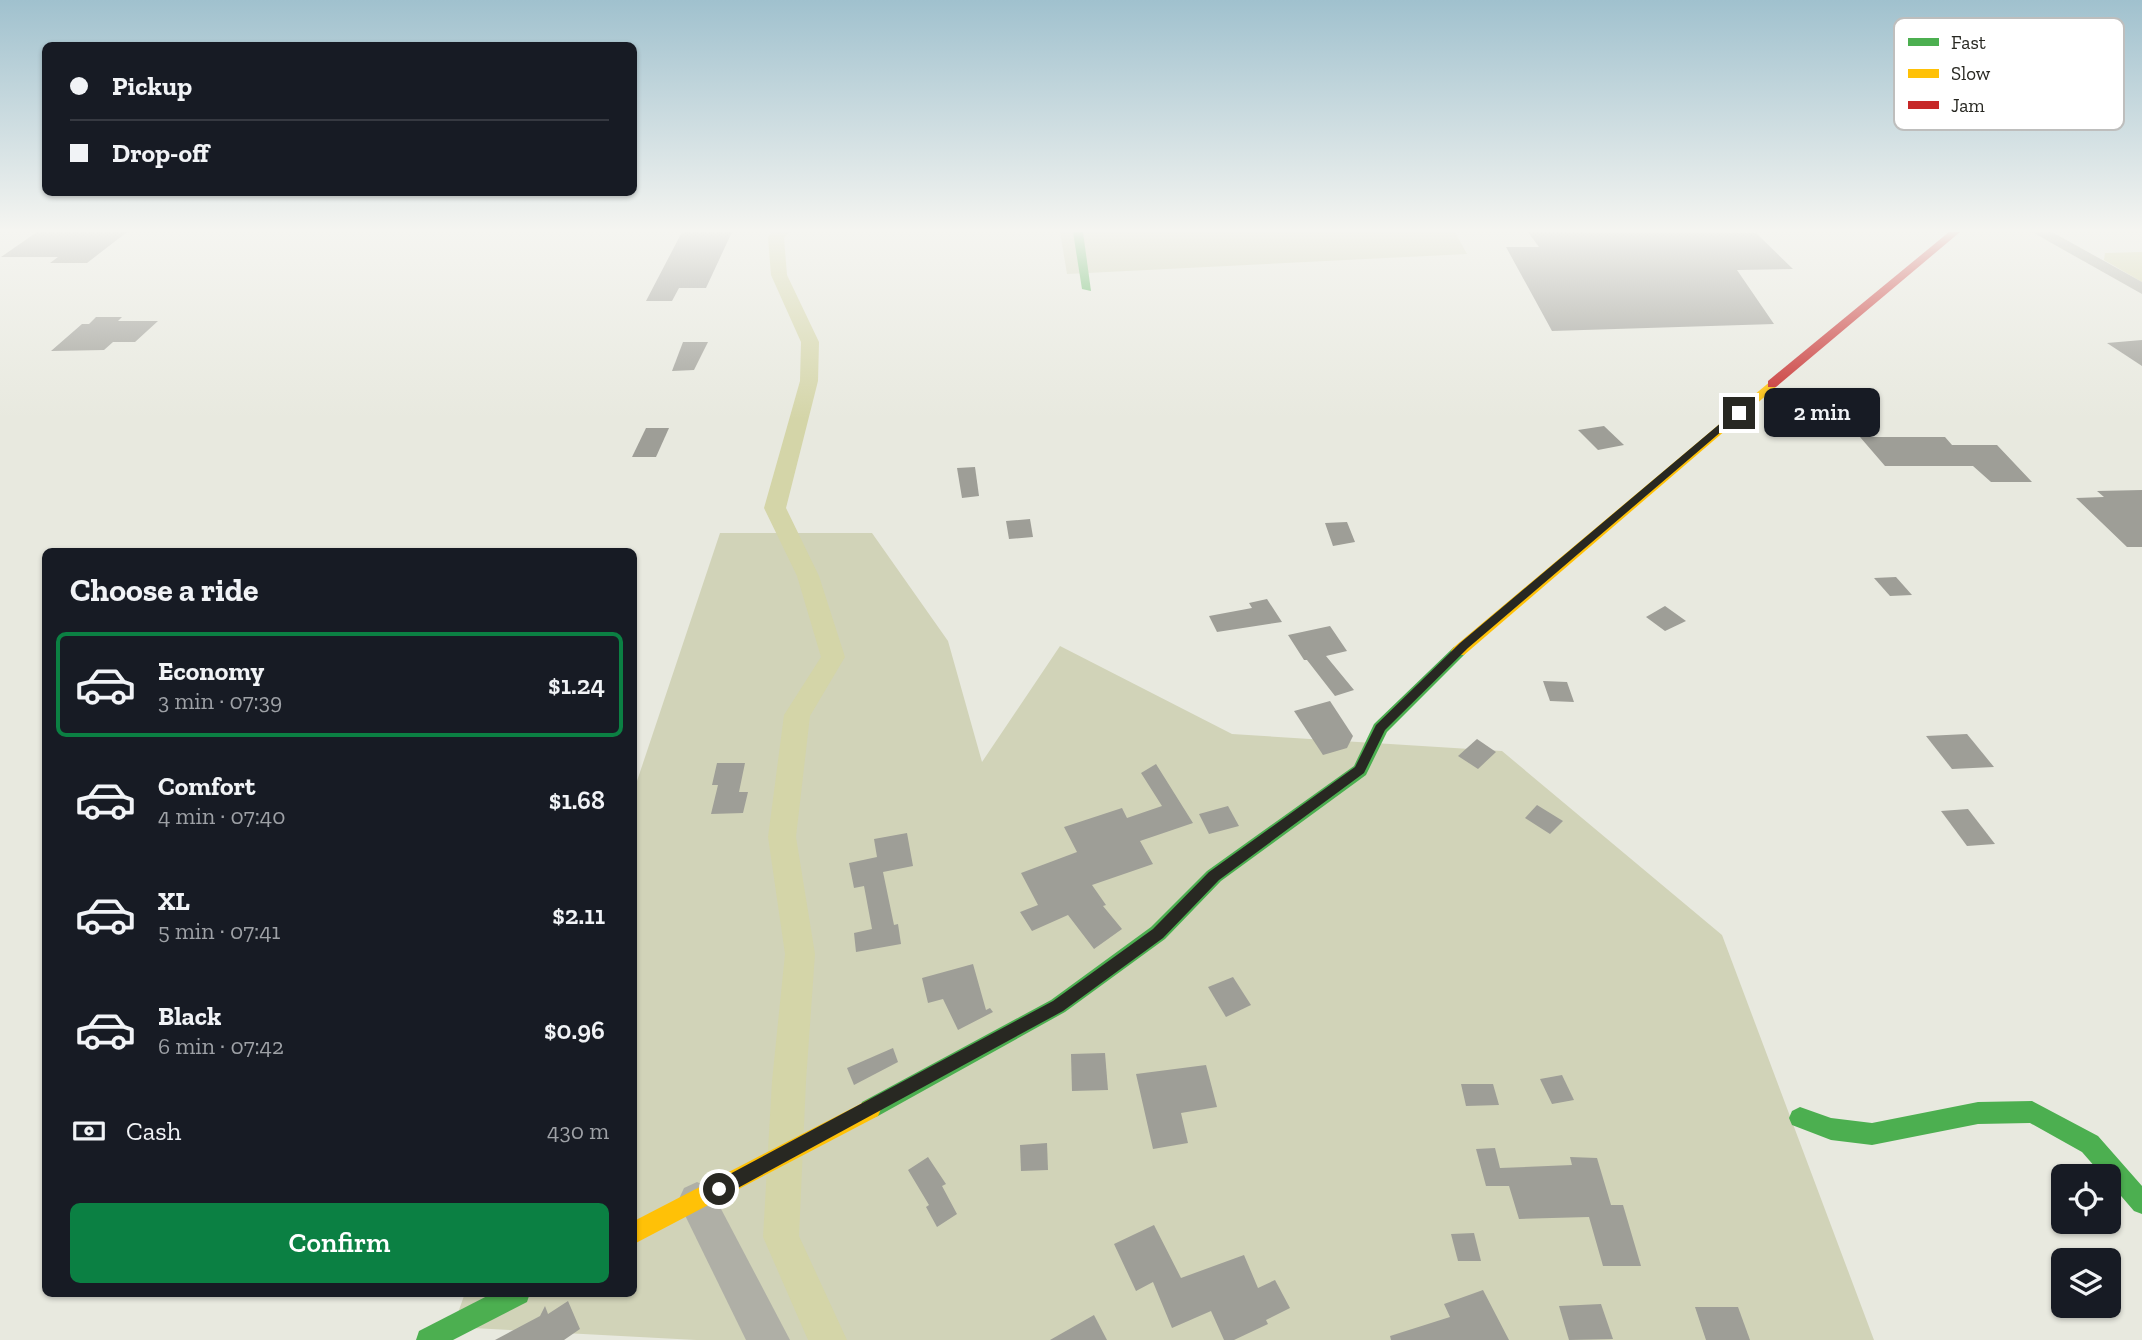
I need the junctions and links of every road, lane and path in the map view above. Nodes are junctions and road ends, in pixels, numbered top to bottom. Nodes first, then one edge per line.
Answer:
1 (1878, 295) edge
2 (1800, 1118) dead end
3 (697, 1200) junction
4 (2142, 1203) edge
5 (637, 1231) edge
6 (510, 1297) edge
7 (428, 1340) edge
8 (769, 1340) edge

1 - 3 street
2 - 4 street
3 - 5 street
3 - 8 street
6 - 7 street

